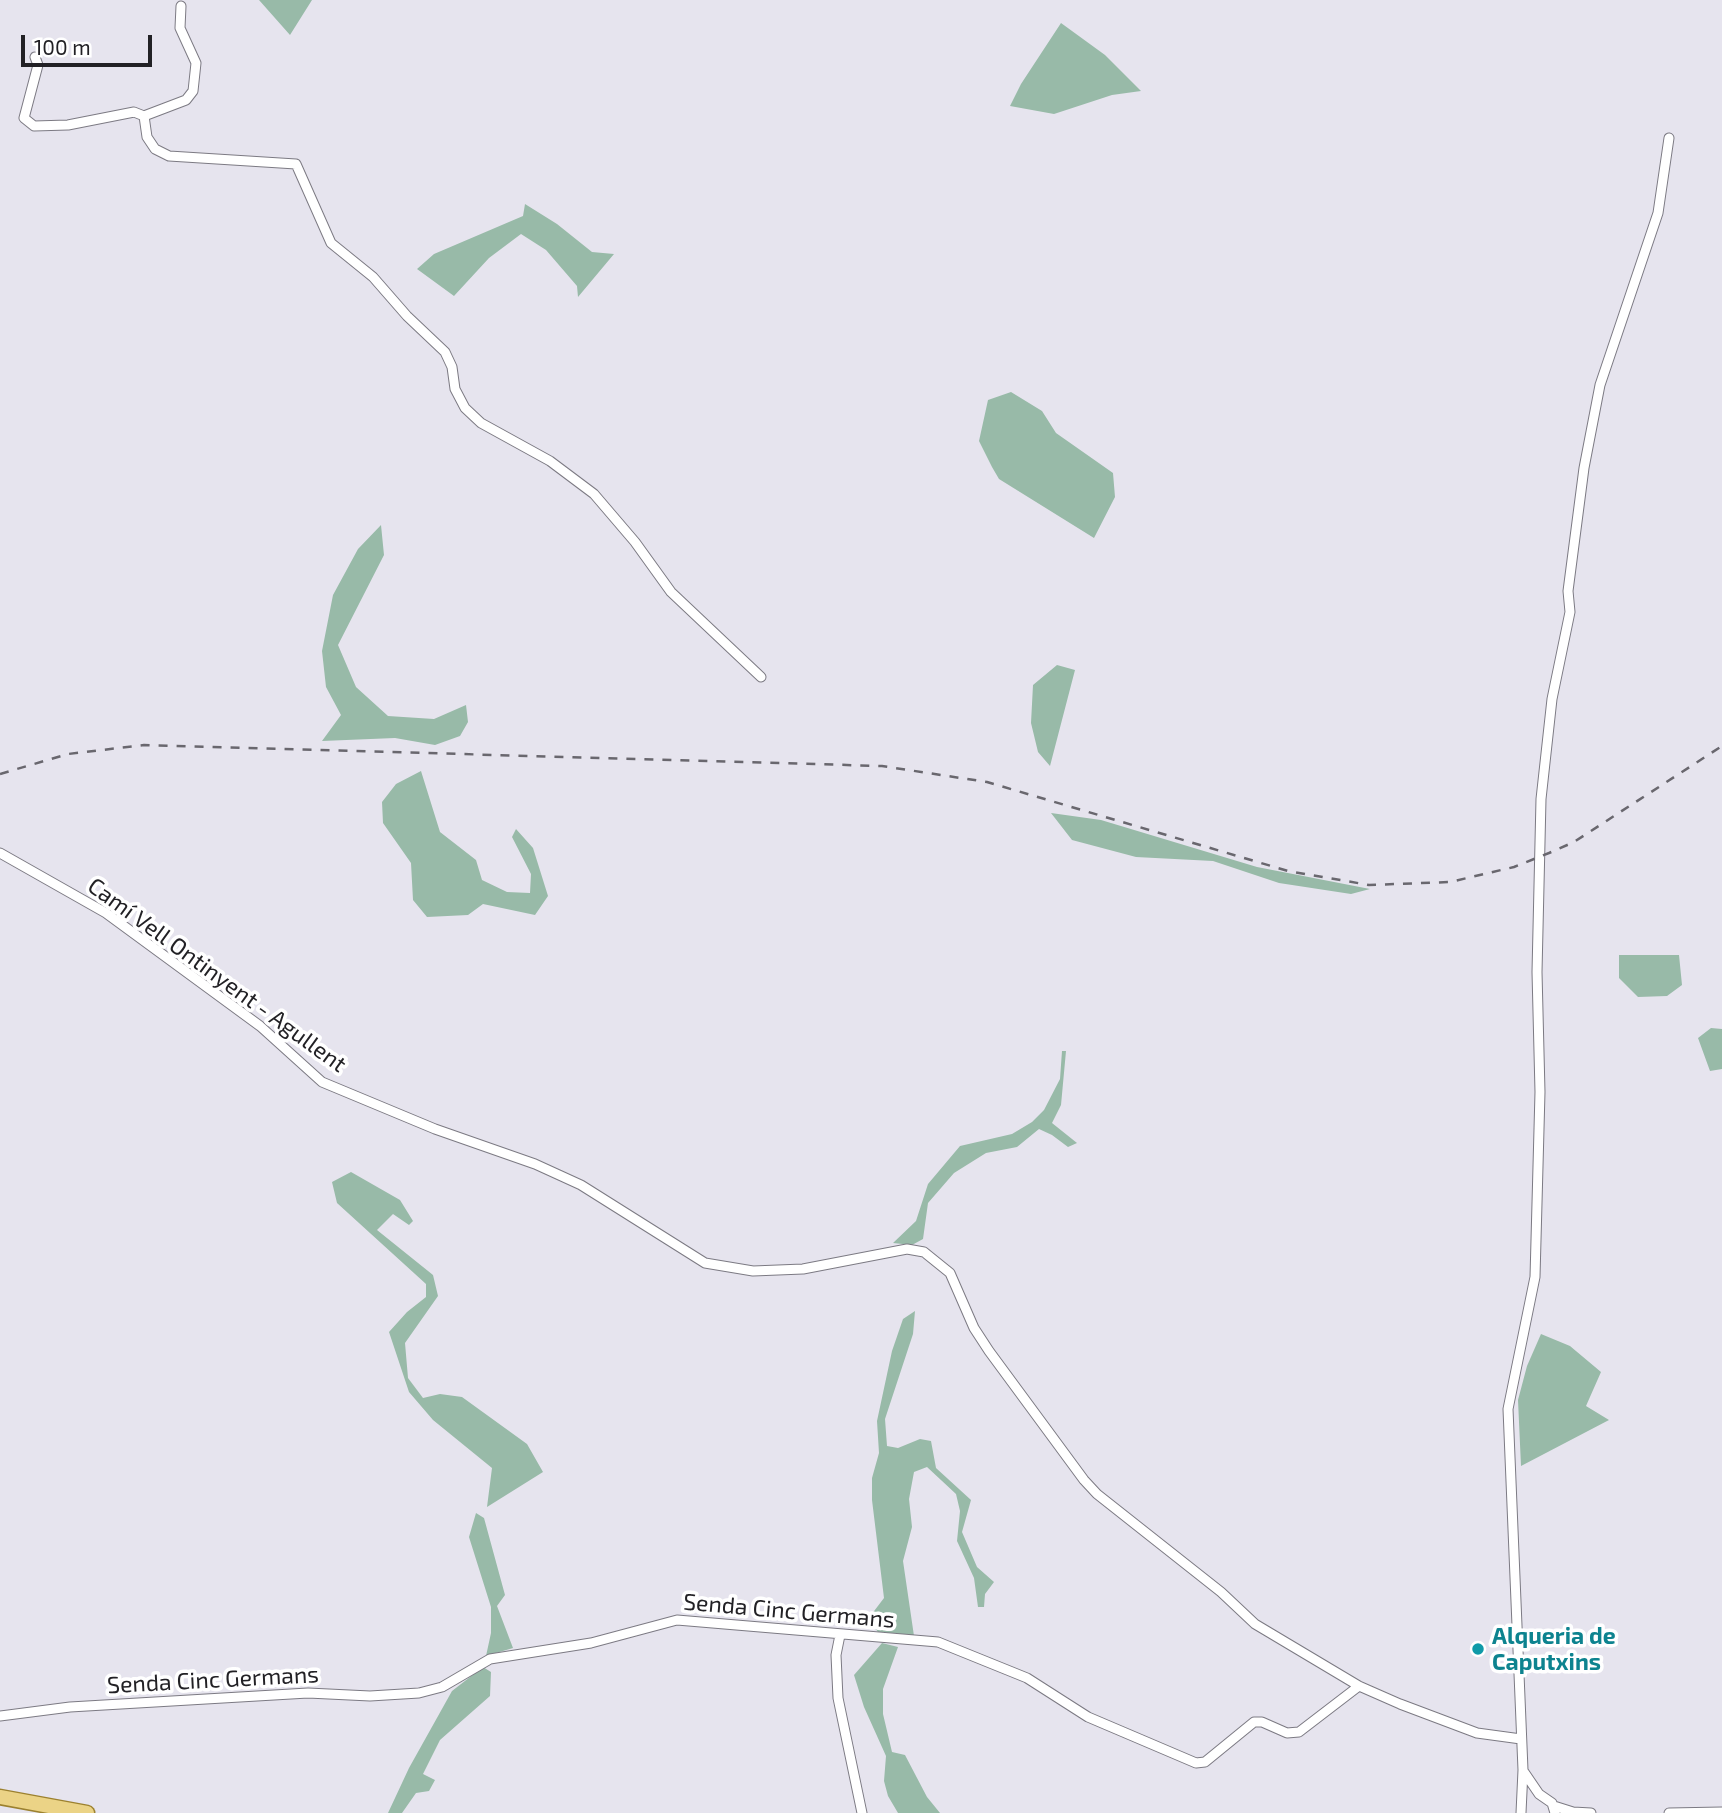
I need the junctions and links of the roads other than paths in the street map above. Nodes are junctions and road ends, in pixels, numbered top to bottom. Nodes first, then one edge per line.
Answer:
1 (181, 6) dead end
2 (35, 57) dead end
3 (144, 116) junction
4 (1669, 138) dead end
5 (761, 677) dead end
6 (0, 853) edge
7 (839, 1635) junction
8 (1359, 1686) junction
9 (0, 1716) edge
10 (1521, 1739) junction
11 (1523, 1770) junction
12 (1539, 1794) junction
13 (0, 1797) edge
14 (1522, 1808) edge
15 (1555, 1809) edge
16 (1722, 1812) edge
17 (87, 1813) edge
18 (862, 1813) edge
19 (1591, 1813) edge
20 (1669, 1813) edge

1 - 3 street
2 - 3 street
3 - 5 street
4 - 10 street
6 - 8 street, Camí Vell Ontinyent - Agullent
7 - 8 street, Senda Cinc Germans
7 - 9 street, Senda Cinc Germans
7 - 18 street
8 - 10 street, Camí Vell Ontinyent - Agullent
10 - 11 street
11 - 12 street
11 - 14 street
12 - 14 street
12 - 15 street
13 - 17 main road
15 - 19 street
16 - 20 street

